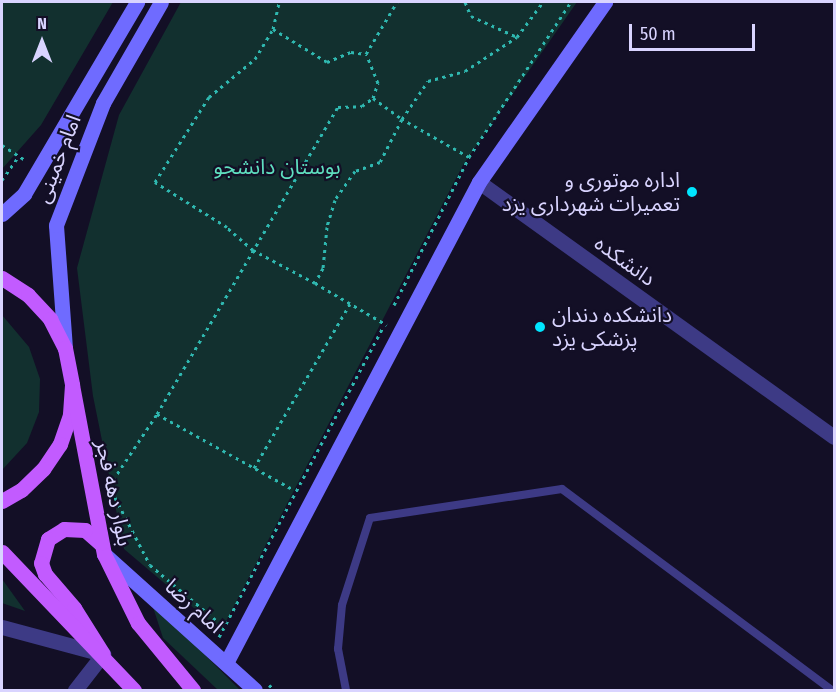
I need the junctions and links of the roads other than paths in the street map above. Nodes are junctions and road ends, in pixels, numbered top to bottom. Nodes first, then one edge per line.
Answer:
1 (137, 2) edge
2 (161, 2) edge
3 (605, 2) edge
4 (479, 182) junction
5 (2, 214) edge
6 (2, 278) edge
7 (65, 348) junction
8 (72, 385) junction
9 (834, 437) edge
10 (2, 501) edge
11 (102, 548) junction
12 (2, 552) edge
13 (2, 627) edge
14 (103, 654) junction
15 (226, 663) junction
16 (75, 690) edge
17 (134, 690) edge
18 (193, 690) edge
19 (255, 690) edge
20 (346, 690) edge
21 (832, 690) edge

1 - 5 main road, امام خمینی
2 - 7 main road, امام خمینی
3 - 4 main road
4 - 9 street, دانشکده
4 - 15 main road
6 - 7 main road
7 - 8 main road
8 - 10 main road
8 - 11 main road, بلوار دهه فجر
11 - 14 main road
11 - 15 main road, امام رضا
11 - 18 main road, بلوار دهه فجر
12 - 14 main road
13 - 14 street
14 - 16 street
14 - 17 main road
15 - 19 main road, امام رضا
20 - 21 lane

